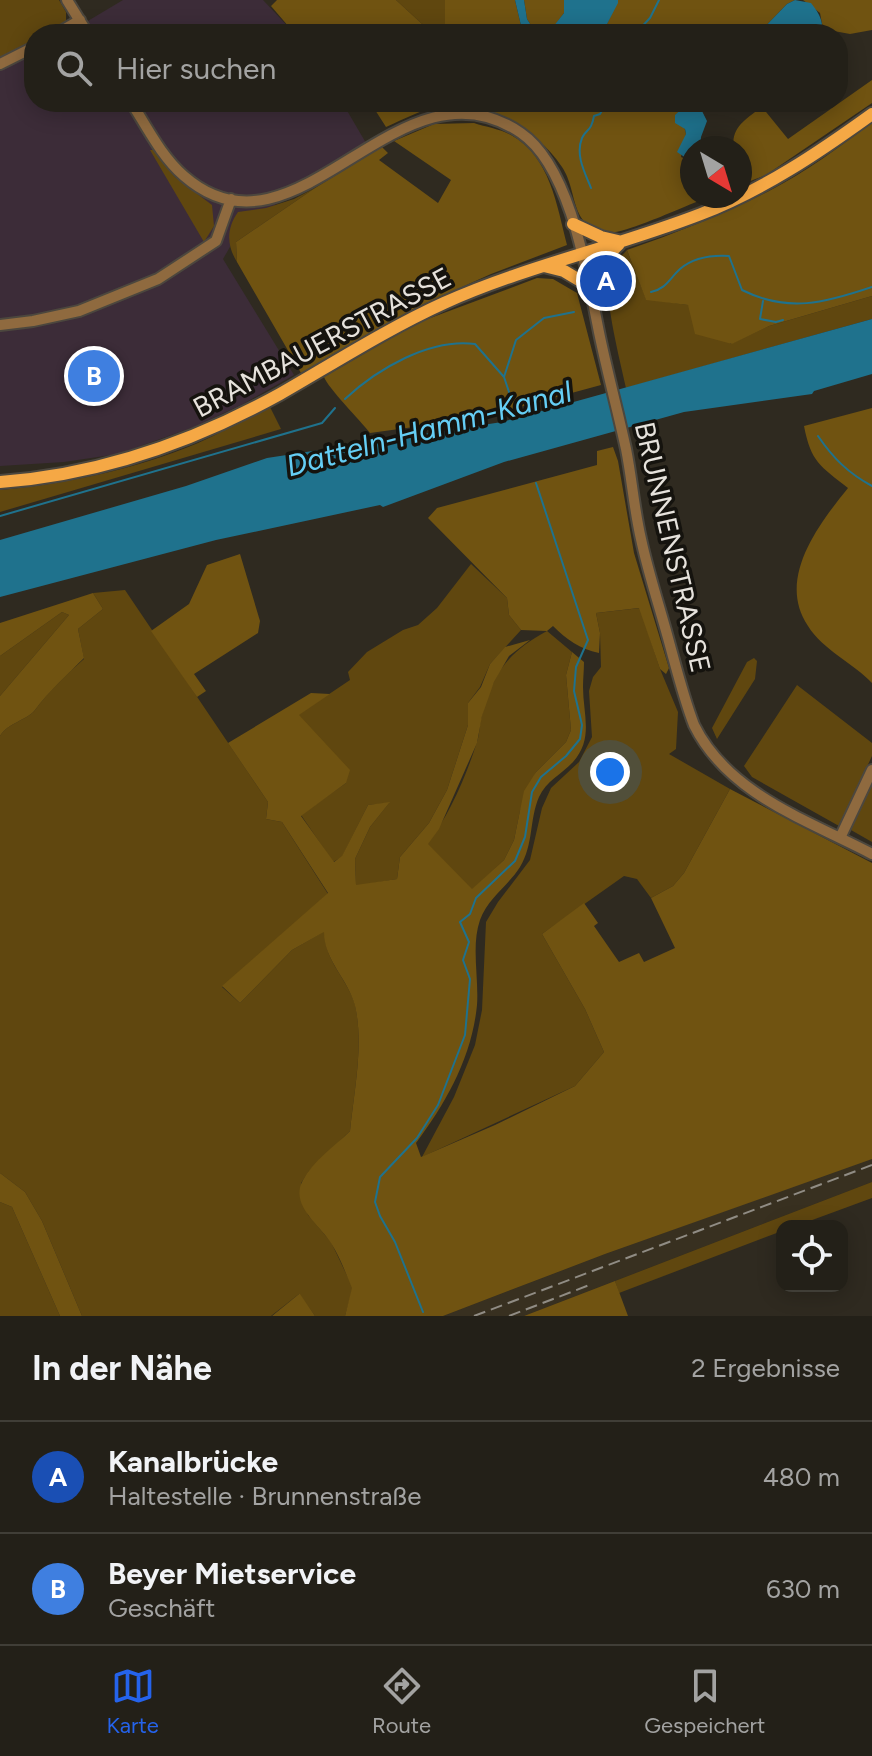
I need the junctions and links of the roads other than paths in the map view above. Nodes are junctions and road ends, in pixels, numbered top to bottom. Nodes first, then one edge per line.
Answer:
1 (67, 0) edge
2 (80, 20) junction
3 (73, 24) edge
4 (82, 24) edge
5 (24, 52) edge
6 (0, 64) edge
7 (137, 112) edge
8 (872, 114) edge
9 (231, 199) junction
10 (573, 224) junction
11 (621, 242) junction
12 (582, 254) junction
13 (544, 266) junction
14 (589, 286) junction
15 (0, 325) edge
16 (0, 482) edge
17 (872, 770) edge
18 (840, 838) junction
19 (872, 854) edge

1 - 2 street
2 - 3 street
2 - 4 street
5 - 6 street
7 - 9 street
8 - 11 main road, BRAMBAUERSTRASSE
9 - 10 street, BRUNNENSTRASSE
9 - 15 street
10 - 11 main road
10 - 12 street, BRUNNENSTRASSE
11 - 12 main road, BRAMBAUERSTRASSE
11 - 14 main road
12 - 13 main road, BRAMBAUERSTRASSE
12 - 14 street, BRUNNENSTRASSE
13 - 14 main road
13 - 16 main road, BRAMBAUERSTRASSE
14 - 18 street, BRUNNENSTRASSE
17 - 18 street
18 - 19 street, BRUNNENSTRASSE

